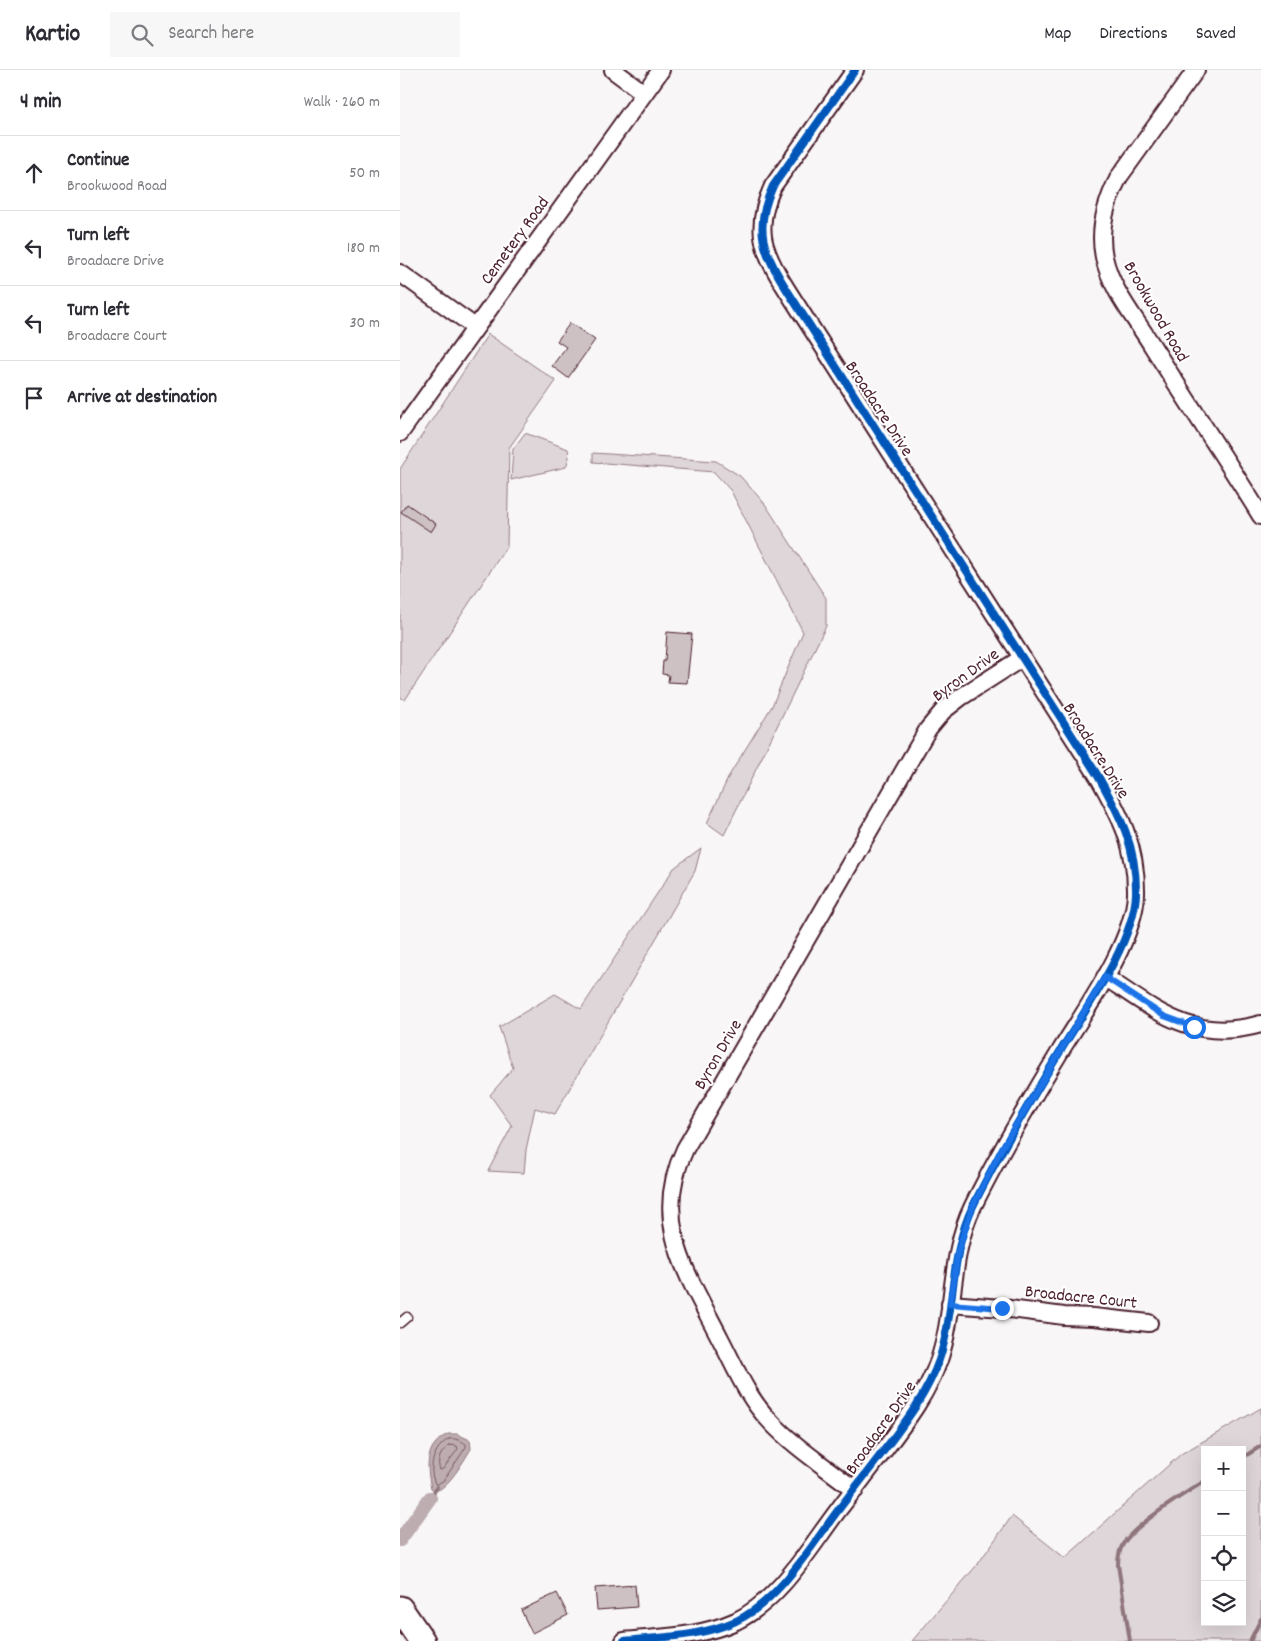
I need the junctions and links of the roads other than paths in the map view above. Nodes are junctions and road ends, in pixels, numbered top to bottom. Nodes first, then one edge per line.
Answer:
1 (613, 70) edge
2 (661, 70) edge
3 (855, 70) edge
4 (1196, 70) edge
5 (644, 93) junction
6 (400, 273) edge
7 (475, 327) junction
8 (400, 433) edge
9 (1261, 516) edge
10 (1022, 658) junction
11 (1105, 977) junction
12 (1261, 1024) edge
13 (950, 1304) junction
14 (407, 1317) dead end
15 (400, 1323) edge
16 (1149, 1323) dead end
17 (855, 1490) junction
18 (400, 1609) edge
19 (422, 1641) edge
20 (624, 1641) edge

1 - 5 street
2 - 5 street, Cemetery Road
3 - 10 street, Broadacre Drive
4 - 9 street, Brookwood Road
5 - 7 street, Cemetery Road
6 - 7 street
7 - 8 street, Cemetery Road
10 - 11 street, Broadacre Drive
10 - 17 street, Byron Drive
11 - 12 street
11 - 13 street, Broadacre Drive
13 - 16 street, Broadacre Court
13 - 17 street, Broadacre Drive
14 - 15 lane
17 - 20 street, Broadacre Drive
18 - 19 main road

